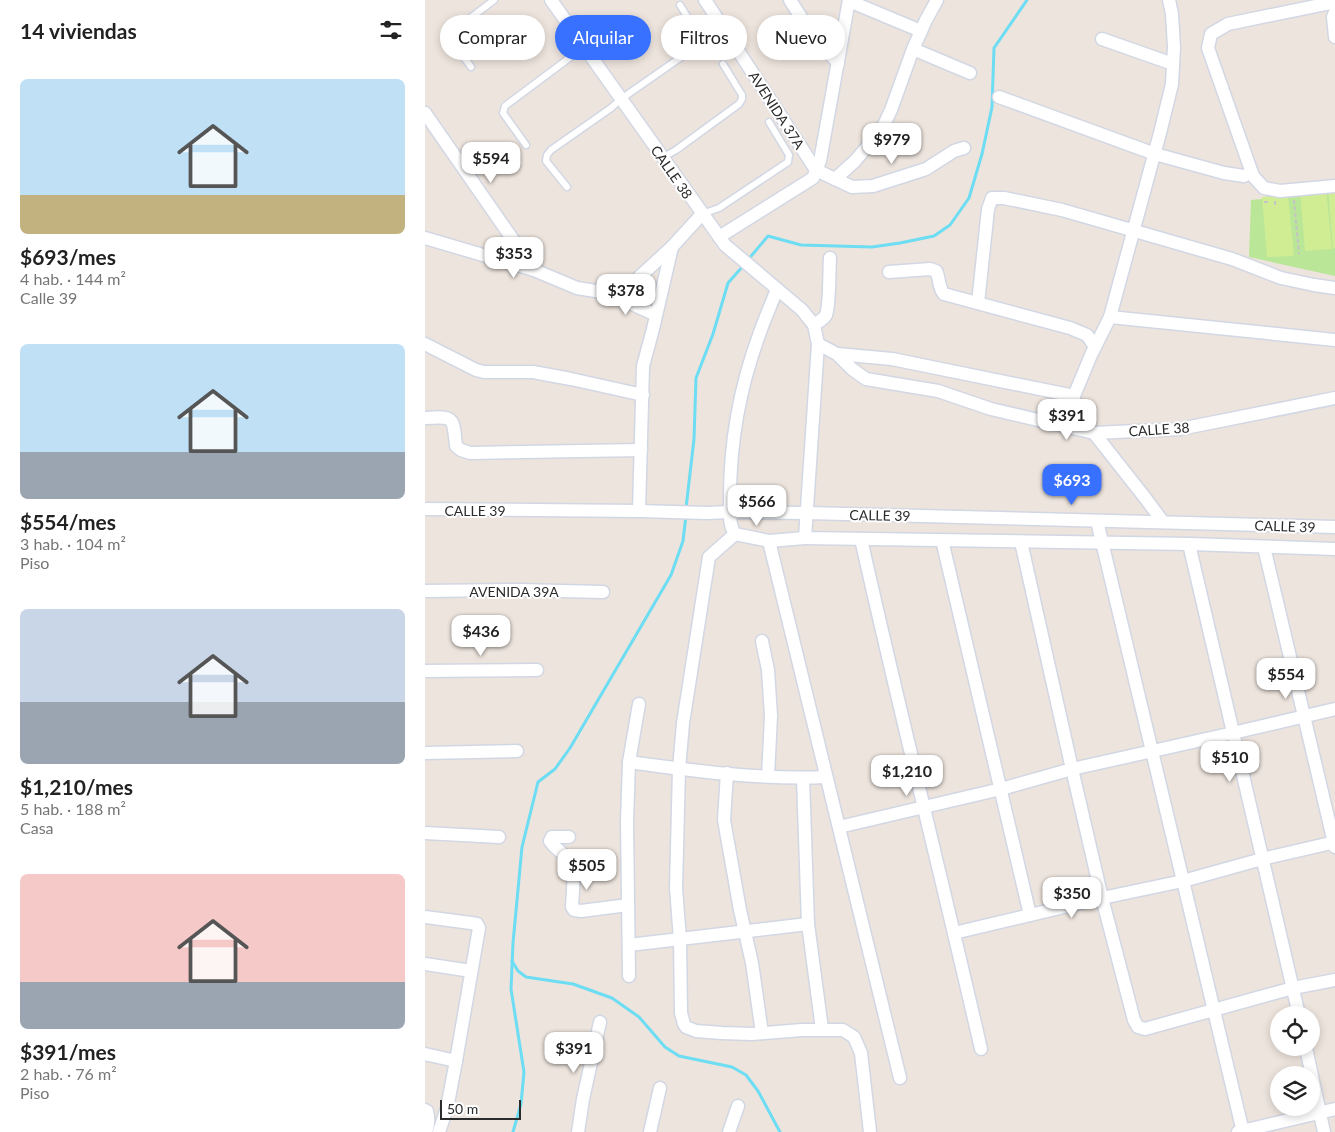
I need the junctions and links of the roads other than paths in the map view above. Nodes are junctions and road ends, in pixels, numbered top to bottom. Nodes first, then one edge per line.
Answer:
1 (494, 0) edge
2 (551, 0) edge
3 (705, 0) edge
4 (790, 0) edge
5 (849, 0) edge
6 (937, 0) edge
7 (1169, 0) edge
8 (1335, 2) edge
9 (679, 5) dead end
10 (1335, 12) edge
11 (562, 15) edge
12 (921, 31) junction
13 (1335, 36) edge
14 (1102, 39) dead end
15 (913, 49) junction
16 (567, 60) edge
17 (593, 60) edge
18 (837, 63) junction
19 (723, 64) dead end
20 (1173, 64) junction
21 (471, 67) dead end
22 (970, 73) dead end
23 (999, 97) dead end
24 (621, 99) junction
25 (425, 113) edge
26 (769, 122) dead end
27 (526, 145) dead end
28 (964, 148) dead end
29 (1155, 154) junction
30 (663, 158) junction
31 (816, 170) junction
32 (1244, 176) dead end
33 (835, 179) junction
34 (1335, 186) edge
35 (567, 187) dead end
36 (703, 214) junction
37 (1134, 231) junction
38 (719, 237) junction
39 (425, 238) edge
40 (671, 247) junction
41 (829, 258) dead end
42 (534, 270) junction
43 (889, 272) dead end
44 (1335, 288) edge
45 (777, 289) junction
46 (608, 292) junction
47 (977, 303) junction
48 (656, 315) junction
49 (1110, 317) junction
50 (814, 325) junction
51 (1335, 340) edge
52 (425, 344) edge
53 (818, 344) junction
54 (1095, 346) junction
55 (837, 354) junction
56 (643, 395) junction
57 (1074, 396) junction
58 (1335, 398) edge
59 (425, 418) edge
60 (1094, 433) junction
61 (641, 450) junction
62 (425, 509) edge
63 (639, 511) junction
64 (729, 512) junction
65 (808, 513) junction
66 (1097, 521) junction
67 (1163, 522) junction
68 (1335, 527) edge
69 (735, 534) junction
70 (805, 538) junction
71 (861, 539) junction
72 (942, 540) junction
73 (769, 542) junction
74 (1021, 542) junction
75 (1103, 543) junction
76 (1189, 544) junction
77 (1264, 547) junction
78 (1335, 549) edge
79 (425, 591) edge
80 (603, 592) dead end
81 (762, 641) dead end
82 (537, 670) dead end
83 (425, 671) edge
84 (639, 704) dead end
85 (1335, 708) edge
86 (1304, 716) junction
87 (1233, 733) junction
88 (517, 751) dead end
89 (1152, 751) junction
90 (425, 753) edge
91 (629, 762) junction
92 (679, 769) junction
93 (1072, 769) junction
94 (727, 773) junction
95 (768, 776) junction
96 (827, 777) junction
97 (803, 778) junction
98 (1001, 789) junction
99 (924, 807) junction
100 (839, 827) junction
101 (425, 832) edge
102 (499, 837) dead end
103 (569, 837) dead end
104 (1335, 844) edge
105 (1262, 860) junction
106 (1183, 880) junction
107 (1102, 898) junction
108 (629, 905) junction
109 (1030, 915) junction
110 (425, 916) edge
111 (808, 924) junction
112 (745, 931) junction
113 (954, 933) junction
114 (680, 939) junction
115 (629, 945) junction
116 (425, 964) edge
117 (471, 971) junction
118 (629, 976) dead end
119 (1335, 980) edge
120 (1293, 988) junction
121 (1297, 1006) edge
122 (1214, 1009) junction
123 (600, 1022) dead end
124 (822, 1029) junction
125 (762, 1032) junction
126 (981, 1049) dead end
127 (425, 1054) edge
128 (456, 1061) junction
129 (900, 1078) dead end
130 (660, 1088) dead end
131 (737, 1106) dead end
132 (1335, 1108) edge
133 (425, 1110) edge
134 (1320, 1112) joint
135 (1304, 1116) edge
136 (426, 1132) edge
137 (439, 1132) edge
138 (578, 1132) edge
139 (650, 1132) edge
140 (729, 1132) edge
141 (870, 1132) edge
142 (1241, 1132) edge
143 (1324, 1132) edge

1 - 21 lane
2 - 11 street, CALLE 38
3 - 31 street, AVENIDA 37A
4 - 18 street
5 - 12 street
5 - 18 street
6 - 12 street
7 - 20 street
8 - 34 street
9 - 24 lane
10 - 13 street
12 - 15 street
14 - 20 street
15 - 22 street
15 - 33 street
16 - 27 lane
17 - 24 street, CALLE 38
18 - 31 street
19 - 30 lane
20 - 29 street
23 - 29 street
24 - 30 street, CALLE 38
24 - 35 lane
25 - 42 street
26 - 36 lane
28 - 33 street
29 - 32 street
29 - 37 street
30 - 36 street, CALLE 38
31 - 33 street
31 - 38 street
36 - 38 street, CALLE 38
36 - 40 street
37 - 44 street
37 - 47 street
37 - 49 street
38 - 45 street, CALLE 38
39 - 42 street
40 - 46 street
40 - 48 street
41 - 50 street
42 - 46 street
43 - 47 street
45 - 50 street, CALLE 38
45 - 64 street
46 - 48 street
47 - 54 street
48 - 56 street
49 - 51 street
49 - 54 street
50 - 53 street
52 - 56 street
53 - 55 street, CALLE 38
53 - 65 street
54 - 57 street
55 - 57 street
55 - 60 street, CALLE 38
56 - 61 street
57 - 60 street
58 - 60 street, CALLE 38
59 - 61 street
60 - 67 street
61 - 63 street
62 - 63 street, CALLE 39
63 - 64 street, CALLE 39
64 - 65 street, CALLE 39
64 - 69 street
65 - 66 street, CALLE 39
65 - 70 street
66 - 67 street, CALLE 39
66 - 75 street
67 - 68 street, CALLE 39
69 - 73 street
69 - 92 street
70 - 71 street
70 - 73 street
71 - 72 street
71 - 99 street
72 - 74 street
72 - 98 street
73 - 96 street
74 - 75 street
74 - 93 street
75 - 76 street
75 - 89 street
76 - 77 street
76 - 87 street
77 - 78 street
77 - 86 street
79 - 80 street, AVENIDA 39A
81 - 95 street
82 - 83 street
84 - 91 street
85 - 86 street
86 - 87 street
86 - 104 street
87 - 89 street
87 - 105 street
88 - 90 street
89 - 93 street
89 - 106 street
91 - 92 street
91 - 108 street
92 - 94 street
92 - 114 street
93 - 98 street
93 - 107 street
94 - 95 street
94 - 112 street
95 - 97 street
96 - 97 street
96 - 100 street
97 - 111 street
98 - 99 street
98 - 109 street
99 - 100 street
99 - 113 street
100 - 129 street
101 - 102 street
103 - 108 street
104 - 105 street
105 - 106 street
105 - 120 street
106 - 107 street
106 - 122 street
107 - 109 street
107 - 122 street
108 - 115 street
109 - 113 street
110 - 117 street
111 - 112 street
111 - 124 street
112 - 114 street
112 - 125 street
113 - 126 street
114 - 115 street
114 - 125 street
115 - 118 street
116 - 117 street
117 - 128 street
119 - 120 street
120 - 121 street
120 - 122 street
122 - 142 street
123 - 138 street
124 - 125 street
124 - 141 street
127 - 128 street
128 - 137 street
130 - 139 street
131 - 140 street
132 - 134 street
133 - 136 street
134 - 143 street
135 - 142 street

